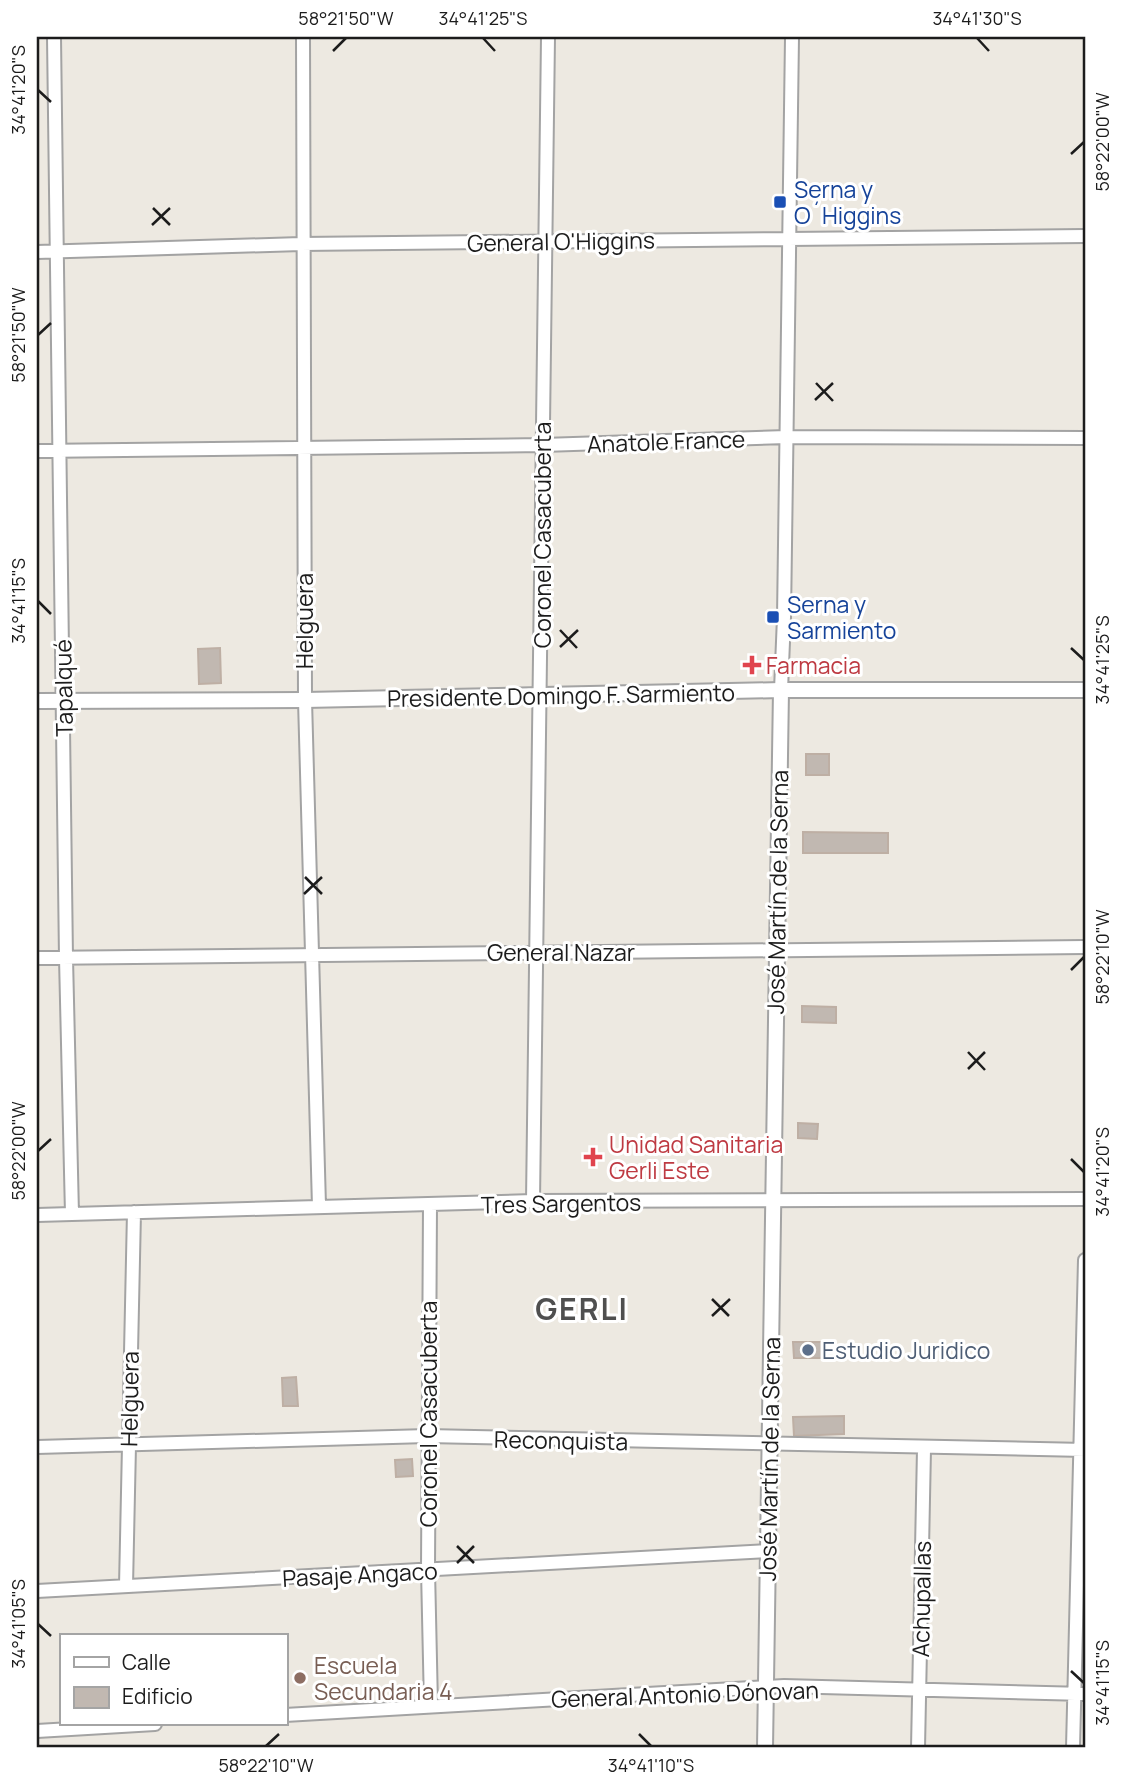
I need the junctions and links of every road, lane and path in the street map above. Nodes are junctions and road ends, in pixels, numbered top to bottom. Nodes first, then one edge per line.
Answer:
1 (54, 37) edge
2 (303, 37) edge
3 (548, 37) edge
4 (792, 37) edge
5 (1085, 236) edge
6 (787, 238) junction
7 (545, 241) junction
8 (302, 244) junction
9 (55, 251) junction
10 (37, 252) edge
11 (787, 437) junction
12 (1085, 438) edge
13 (542, 445) junction
14 (303, 447) junction
15 (37, 451) edge
16 (58, 451) junction
17 (781, 690) junction
18 (1085, 690) edge
19 (541, 696) junction
20 (305, 700) junction
21 (37, 701) edge
22 (64, 701) junction
23 (1085, 947) edge
24 (537, 952) junction
25 (775, 952) junction
26 (310, 955) junction
27 (37, 958) edge
28 (66, 958) junction
29 (1085, 1199) edge
30 (533, 1201) junction
31 (774, 1202) junction
32 (430, 1205) junction
33 (319, 1206) junction
34 (134, 1212) junction
35 (72, 1214) junction
36 (37, 1215) edge
37 (1085, 1260) edge
38 (428, 1436) junction
39 (128, 1444) junction
40 (770, 1445) junction
41 (37, 1447) edge
42 (924, 1449) junction
43 (1083, 1450) edge
44 (767, 1551) junction
45 (428, 1570) junction
46 (126, 1586) junction
47 (37, 1591) edge
48 (766, 1687) junction
49 (919, 1690) junction
50 (1079, 1694) edge
51 (431, 1706) junction
52 (287, 1716) edge
53 (121, 1726) edge
54 (37, 1731) edge
55 (765, 1748) edge
56 (918, 1748) edge
57 (1073, 1748) edge

1 - 9 street, Tapalqué
2 - 8 street, Helguera
3 - 7 street, Coronel Casacuberta
4 - 6 street, José Martín de la Serna
5 - 6 street, General O'Higgins
6 - 7 street, General O'Higgins
6 - 11 street, José Martín de la Serna
7 - 8 street, General O'Higgins
7 - 13 street, Coronel Casacuberta
8 - 9 street, General O'Higgins
8 - 14 street, Helguera
9 - 10 street, General O'Higgins
9 - 16 street, Tapalqué
11 - 12 street, Anatole France
11 - 13 street, Anatole France
11 - 17 street, José Martín de la Serna
13 - 14 street, Anatole France
13 - 19 street, Coronel Casacuberta
14 - 16 street, Anatole France
14 - 20 street, Helguera
15 - 16 street, Anatole France
16 - 22 street, Tapalqué
17 - 18 street, Presidente Domingo F. Sarmiento
17 - 19 street, Presidente Domingo F. Sarmiento
17 - 25 street, José Martín de la Serna
19 - 20 street, Presidente Domingo F. Sarmiento
19 - 24 street, Coronel Casacuberta
20 - 22 street, Presidente Domingo F. Sarmiento
20 - 26 street, Helguera
21 - 22 street, Presidente Domingo F. Sarmiento
22 - 28 street, Tapalqué
23 - 25 street, General Nazar
24 - 25 street, General Nazar
24 - 26 street, General Nazar
24 - 30 street, Coronel Casacuberta
25 - 31 street, José Martín de la Serna
26 - 28 street, General Nazar
26 - 33 street, Helguera
27 - 28 street, General Nazar
28 - 35 street, Tapalqué
29 - 31 street, Tres Sargentos
30 - 31 street, Tres Sargentos
30 - 32 street, Tres Sargentos
31 - 40 street, José Martín de la Serna
32 - 33 street, Tres Sargentos
32 - 38 street, Coronel Casacuberta
33 - 34 street, Tres Sargentos
34 - 35 street, Tres Sargentos
34 - 39 street, Helguera
35 - 36 street, Tres Sargentos
37 - 43 street
38 - 39 street, Reconquista
38 - 40 street, Reconquista
38 - 45 street, Coronel Casacuberta
39 - 41 street, Reconquista
39 - 46 street, Helguera
40 - 42 street, Reconquista
40 - 44 street, José Martín de la Serna
42 - 43 street, Reconquista
42 - 49 street, Achupallas
43 - 50 street
44 - 45 street, Pasaje Angaco
44 - 48 street, José Martín de la Serna
45 - 46 street, Pasaje Angaco
45 - 51 street, Coronel Casacuberta
46 - 47 street, Pasaje Angaco
48 - 49 street, General Antonio Dónovan
48 - 51 street, General Antonio Dónovan
48 - 55 street, José Martín de la Serna
49 - 50 street, General Antonio Dónovan
49 - 56 street, Achupallas
50 - 57 street
51 - 52 street, General Antonio Dónovan
53 - 54 street

